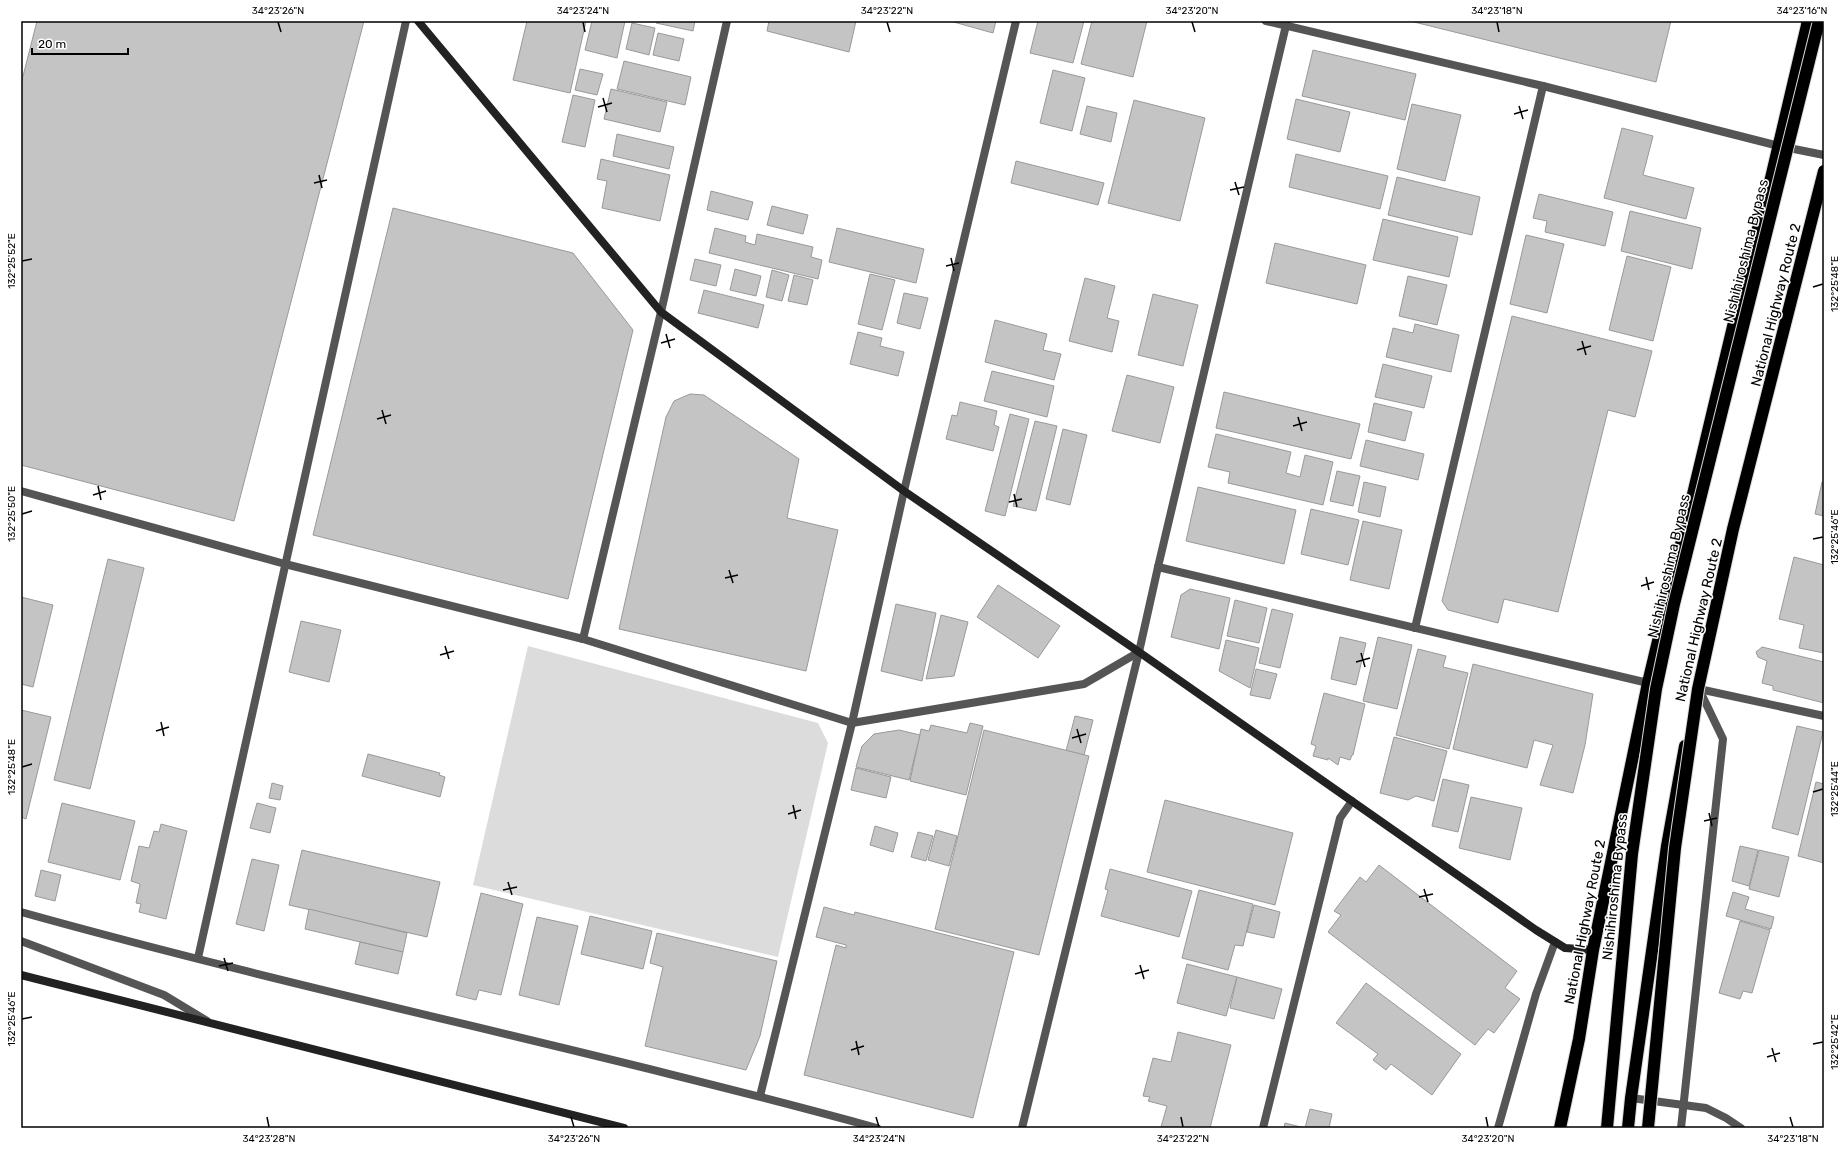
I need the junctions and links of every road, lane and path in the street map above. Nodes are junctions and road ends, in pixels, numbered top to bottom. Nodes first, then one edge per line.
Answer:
1 (406, 21) edge
2 (418, 21) edge
3 (727, 21) edge
4 (1016, 21) edge
5 (1266, 21) edge
6 (1808, 21) edge
7 (1819, 21) edge
8 (1286, 23) edge
9 (1543, 86) junction
10 (1779, 146) junction
11 (1824, 155) edge
12 (1824, 172) edge
13 (661, 312) junction
14 (21, 491) edge
15 (904, 491) junction
16 (285, 564) junction
17 (1158, 567) junction
18 (1415, 628) junction
19 (583, 639) junction
20 (1139, 652) junction
21 (1648, 683) junction
22 (1699, 689) junction
23 (1824, 716) edge
24 (852, 723) junction
25 (1352, 801) junction
26 (21, 912) edge
27 (21, 941) edge
28 (1555, 942) junction
29 (1593, 950) junction
30 (198, 958) junction
31 (21, 975) edge
32 (210, 1023) junction
33 (760, 1096) junction
34 (1631, 1098) junction
35 (1685, 1105) junction
36 (624, 1128) edge
37 (877, 1128) edge
38 (1022, 1128) edge
39 (1263, 1128) edge
40 (1498, 1128) edge
41 (1560, 1128) edge
42 (1607, 1128) edge
43 (1628, 1128) edge
44 (1648, 1128) edge
45 (1681, 1128) edge
46 (1741, 1128) edge

1 - 16 street
2 - 13 street
3 - 13 street
4 - 15 street
5 - 8 street
6 - 10 highway, National Highway Route 2
7 - 42 highway, Nishihiroshima Bypass, bridge
8 - 9 street
8 - 17 street
9 - 10 street
9 - 18 street
10 - 11 street
10 - 21 highway, National Highway Route 2
12 - 22 highway, National Highway Route 2
12 - 44 highway, bridge
13 - 15 street
13 - 19 street
14 - 16 street
15 - 20 street
15 - 24 street
16 - 19 street
16 - 30 street
17 - 18 street
17 - 20 street
18 - 21 street
19 - 24 street
20 - 24 street
20 - 25 street
20 - 38 street
21 - 29 highway, National Highway Route 2
22 - 23 street
22 - 34 highway, National Highway Route 2
22 - 35 street
24 - 33 street
25 - 28 street
25 - 39 street
26 - 30 street
27 - 32 street
28 - 29 street
28 - 40 street
29 - 41 highway, National Highway Route 2
30 - 33 street
31 - 32 street
32 - 36 street
33 - 37 street
34 - 35 street
34 - 43 highway, National Highway Route 2
35 - 45 street
35 - 46 street

